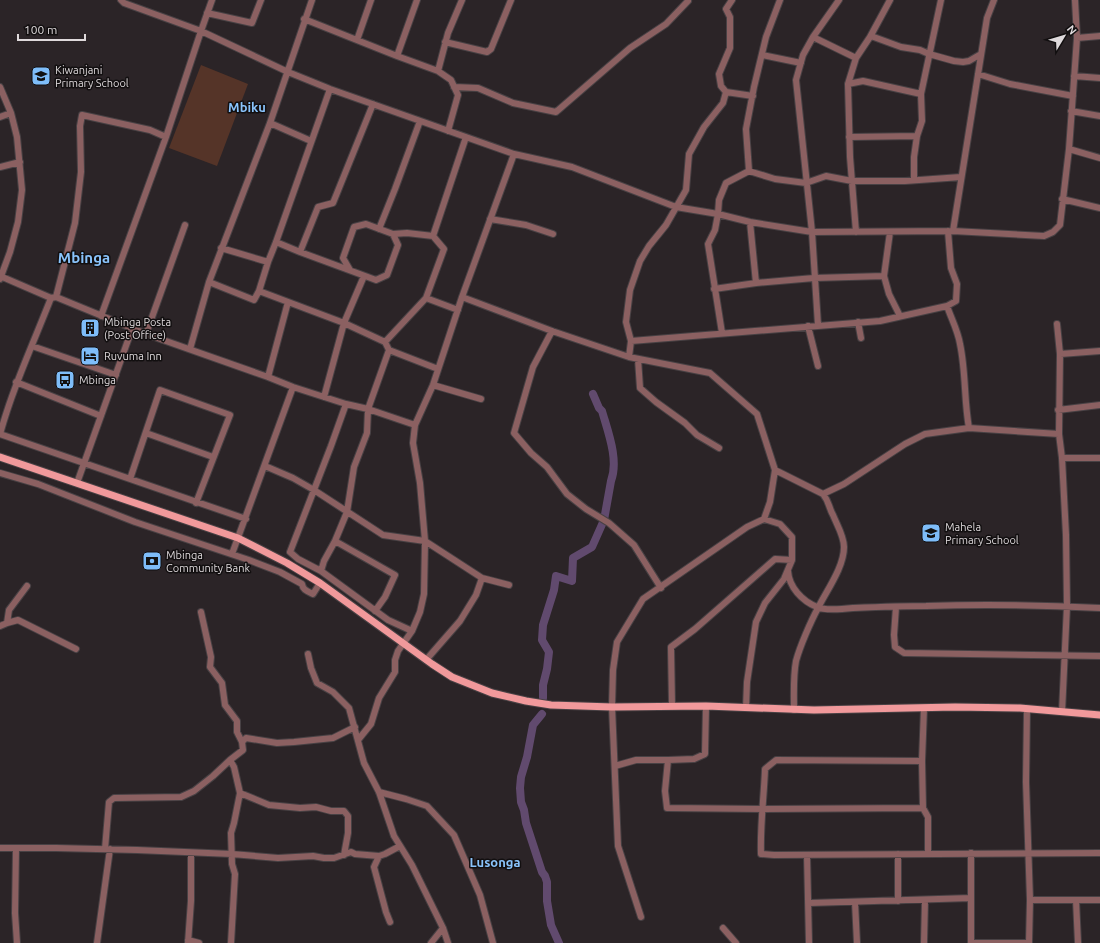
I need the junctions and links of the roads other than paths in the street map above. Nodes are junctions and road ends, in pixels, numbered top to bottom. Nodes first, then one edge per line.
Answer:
1 (121, 0) edge
2 (212, 0) edge
3 (261, 0) edge
4 (312, 0) edge
5 (371, 0) edge
6 (417, 0) edge
7 (462, 0) edge
8 (511, 0) edge
9 (732, 0) edge
10 (780, 0) edge
11 (839, 0) edge
12 (890, 0) edge
13 (941, 0) edge
14 (994, 0) edge
15 (1075, 0) edge
16 (688, 1) dead end
17 (207, 13) junction
18 (304, 19) junction
19 (201, 31) junction
20 (871, 36) junction
21 (1100, 36) edge
22 (813, 37) junction
23 (1077, 38) junction
24 (357, 40) junction
25 (445, 42) junction
26 (929, 54) junction
27 (981, 54) junction
28 (762, 55) junction
29 (397, 56) junction
30 (856, 58) junction
31 (801, 64) junction
32 (438, 71) junction
33 (288, 72) junction
34 (978, 74) junction
35 (1074, 76) junction
36 (1100, 78) edge
37 (848, 84) junction
38 (0, 87) edge
39 (454, 87) junction
40 (330, 89) junction
41 (726, 92) junction
42 (921, 94) junction
43 (752, 96) junction
44 (1073, 96) junction
45 (372, 104) junction
46 (1072, 111) junction
47 (11, 113) junction
48 (1100, 116) edge
49 (0, 117) edge
50 (420, 121) junction
51 (270, 123) junction
52 (448, 131) junction
53 (917, 136) junction
54 (166, 137) junction
55 (466, 137) junction
56 (849, 137) junction
57 (311, 141) junction
58 (1068, 149) junction
59 (514, 154) junction
60 (1100, 158) edge
61 (20, 162) junction
62 (0, 166) edge
63 (749, 171) junction
64 (961, 177) junction
65 (914, 180) junction
66 (852, 181) junction
67 (806, 183) junction
68 (1062, 199) junction
69 (676, 207) junction
70 (1100, 208) edge
71 (718, 214) junction
72 (490, 219) junction
73 (750, 222) junction
74 (185, 225) dead end
75 (379, 229) junction
76 (950, 231) junction
77 (812, 232) junction
78 (856, 232) junction
79 (890, 232) junction
80 (392, 234) junction
81 (553, 234) dead end
82 (433, 236) junction
83 (276, 242) junction
84 (221, 248) junction
85 (300, 252) junction
86 (268, 262) junction
87 (350, 270) junction
88 (364, 276) junction
89 (884, 276) junction
90 (0, 278) edge
91 (814, 278) junction
92 (209, 282) junction
93 (756, 283) junction
94 (714, 289) junction
95 (259, 291) junction
96 (462, 297) junction
97 (53, 298) junction
98 (426, 298) junction
99 (288, 302) junction
100 (947, 306) junction
101 (458, 310) junction
102 (101, 316) junction
103 (900, 316) junction
104 (858, 322) junction
105 (344, 323) junction
106 (1057, 324) dead end
107 (818, 325) junction
108 (808, 326) junction
109 (132, 329) junction
110 (552, 331) junction
111 (722, 333) junction
112 (146, 334) junction
113 (861, 338) dead end
114 (631, 341) junction
115 (385, 342) junction
116 (32, 346) junction
117 (190, 349) junction
118 (389, 350) junction
119 (1100, 351) edge
120 (1060, 354) junction
121 (629, 357) junction
122 (638, 359) junction
123 (818, 366) dead end
124 (438, 369) junction
125 (116, 375) junction
126 (268, 377) junction
127 (16, 382) junction
128 (433, 386) junction
129 (294, 387) junction
130 (324, 396) junction
131 (481, 399) dead end
132 (346, 404) junction
133 (1100, 405) edge
134 (368, 409) junction
135 (1058, 410) junction
136 (101, 416) junction
137 (416, 425) junction
138 (969, 428) junction
139 (146, 433) junction
140 (0, 434) edge
141 (1059, 434) junction
142 (719, 448) dead end
143 (0, 457) edge
144 (213, 457) junction
145 (1062, 458) junction
146 (1100, 458) edge
147 (84, 463) junction
148 (265, 466) junction
149 (775, 470) junction
150 (0, 473) edge
151 (130, 479) junction
152 (77, 483) junction
153 (314, 490) junction
154 (823, 494) junction
155 (196, 503) junction
156 (347, 512) junction
157 (246, 519) junction
158 (764, 519) junction
159 (238, 538) junction
160 (335, 541) junction
161 (425, 541) junction
162 (232, 554) junction
163 (792, 560) junction
164 (788, 569) junction
165 (321, 571) junction
166 (482, 578) junction
167 (320, 583) junction
168 (508, 585) dead end
169 (27, 586) dead end
170 (661, 588) junction
171 (1067, 606) junction
172 (896, 607) junction
173 (818, 608) junction
174 (1100, 608) edge
175 (375, 611) junction
176 (201, 612) dead end
177 (7, 623) junction
178 (0, 626) edge
179 (412, 631) junction
180 (403, 644) junction
181 (76, 649) dead end
182 (308, 654) dead end
183 (1064, 655) junction
184 (1100, 656) edge
185 (426, 660) junction
186 (672, 706) junction
187 (706, 706) junction
188 (612, 707) junction
189 (746, 708) junction
190 (924, 708) junction
191 (1027, 709) junction
192 (794, 710) junction
193 (1062, 712) junction
194 (1100, 715) edge
195 (355, 727) junction
196 (358, 740) junction
197 (242, 742) junction
198 (230, 760) junction
199 (668, 760) junction
200 (922, 761) junction
201 (615, 766) junction
202 (379, 792) junction
203 (240, 793) junction
204 (923, 808) junction
205 (763, 809) junction
206 (400, 846) junction
207 (0, 848) edge
208 (16, 848) junction
209 (108, 849) junction
210 (191, 853) junction
211 (928, 853) junction
212 (971, 853) junction
213 (1029, 853) junction
214 (1100, 853) edge
215 (232, 854) junction
216 (898, 854) junction
217 (344, 855) junction
218 (808, 855) junction
219 (379, 856) junction
220 (971, 898) junction
221 (925, 900) junction
222 (1030, 900) junction
223 (1076, 900) junction
224 (1100, 900) edge
225 (898, 901) junction
226 (855, 902) junction
227 (809, 903) junction
228 (641, 917) dead end
229 (390, 922) dead end
230 (443, 928) junction
231 (723, 928) dead end
232 (188, 942) edge
233 (17, 943) edge
234 (97, 943) edge
235 (199, 943) edge
236 (231, 943) edge
237 (431, 943) edge
238 (448, 943) edge
239 (493, 943) edge
240 (736, 943) edge
241 (809, 943) edge
242 (857, 943) edge
243 (924, 943) edge
244 (1029, 943) edge
245 (1078, 943) edge

1 - 19 street
2 - 17 street
3 - 17 street
4 - 18 street
5 - 24 street
6 - 29 street
7 - 25 street
8 - 25 street
9 - 41 street
10 - 28 street
11 - 22 street
12 - 20 street
13 - 26 street
14 - 27 street
15 - 23 street
16 - 39 street
17 - 19 street
18 - 24 street
18 - 33 street
19 - 33 street
19 - 54 street
20 - 26 street
20 - 30 street
21 - 23 street
22 - 30 street
22 - 31 street
23 - 35 street
24 - 29 street
25 - 32 street
26 - 27 street
26 - 42 street
27 - 34 street
28 - 31 street
28 - 43 street
29 - 32 street
30 - 37 street
31 - 67 street
32 - 39 street
33 - 40 street
33 - 51 street
34 - 44 street
34 - 64 street
35 - 36 street
35 - 44 street
37 - 42 street
37 - 56 street
38 - 47 street
39 - 52 street
40 - 45 street
40 - 57 street
41 - 43 street
41 - 69 street
42 - 53 street
43 - 63 street
44 - 46 street
45 - 50 street
45 - 85 street
46 - 48 street
46 - 58 street
47 - 49 street
47 - 61 street
50 - 52 street
50 - 75 street
51 - 57 street
51 - 84 street
52 - 55 street
53 - 56 street
53 - 65 street
54 - 97 street
54 - 102 street
55 - 59 street
55 - 82 street
56 - 66 street
57 - 83 street
58 - 60 street
58 - 68 street
59 - 69 street
59 - 72 street
61 - 62 street
61 - 90 street
63 - 67 street
63 - 71 street
64 - 65 street
64 - 76 street
65 - 66 street
66 - 67 street
66 - 78 street
67 - 77 street
68 - 70 street
68 - 76 street
69 - 71 street
69 - 114 street
71 - 73 street
71 - 94 street
72 - 81 street
72 - 96 street
73 - 77 street
73 - 93 street
74 - 112 street
75 - 80 street
75 - 87 street
76 - 79 street
76 - 100 street
77 - 78 street
77 - 91 street
78 - 79 street
79 - 89 street
80 - 82 street
80 - 88 street
82 - 98 street
83 - 85 street
83 - 86 street
84 - 86 street
84 - 92 street
85 - 87 street
86 - 95 street
87 - 88 street
88 - 105 street
89 - 91 street
89 - 103 street
90 - 97 street
91 - 93 street
91 - 107 street
92 - 95 street
92 - 117 street
93 - 94 street
94 - 111 street
95 - 99 street
96 - 101 street
96 - 110 street
97 - 102 street
97 - 116 street
98 - 101 street
98 - 115 street
99 - 105 street
99 - 126 street
100 - 103 street
100 - 138 street
101 - 124 street
102 - 109 street
103 - 104 street
104 - 107 street
104 - 113 street
105 - 115 street
105 - 130 street
106 - 120 street
107 - 108 street
108 - 111 street
108 - 123 street
109 - 112 street
109 - 125 street
110 - 121 street
110 - 170 street
111 - 114 street
112 - 117 street
114 - 121 street
115 - 118 street
116 - 125 street
116 - 127 street
117 - 126 street
118 - 124 street
118 - 134 street
119 - 120 street
120 - 135 street
121 - 122 street
122 - 142 street
122 - 149 street
124 - 128 street
125 - 136 street
126 - 129 street
127 - 136 street
127 - 140 street
128 - 131 street
128 - 137 street
129 - 130 street
129 - 148 street
130 - 132 street
132 - 134 street
132 - 153 street
133 - 135 street
134 - 137 street
134 - 156 street
135 - 141 street
136 - 147 street
137 - 161 street
138 - 141 street
138 - 154 street
139 - 144 street
139 - 144 street
139 - 151 street
140 - 147 street
141 - 145 street
143 - 152 main road
144 - 155 street
145 - 146 street
145 - 171 street
147 - 151 street
147 - 152 street
148 - 153 street
148 - 157 street
149 - 154 street
149 - 158 street
150 - 162 street
151 - 155 street
152 - 159 main road
153 - 156 street
153 - 165 street
154 - 173 street
155 - 157 street
156 - 160 street
156 - 161 street
157 - 159 street
158 - 163 street
158 - 170 street
159 - 162 street
159 - 167 main road
160 - 165 street
160 - 175 street
161 - 166 street
161 - 179 street
162 - 167 street
163 - 164 street
163 - 186 street
164 - 173 street
164 - 189 street
165 - 175 street
166 - 168 street
166 - 185 street
167 - 180 main road
169 - 177 street
170 - 188 street
171 - 172 street
171 - 174 street
171 - 183 street
172 - 173 street
172 - 183 street
173 - 192 street
175 - 179 street
176 - 197 street
177 - 178 street
177 - 181 street
179 - 180 street
180 - 185 main road
180 - 196 street
182 - 195 street
183 - 184 street
183 - 193 street
185 - 188 main road
186 - 187 main road
186 - 188 main road
187 - 189 main road
187 - 199 street
188 - 201 street
189 - 192 main road
190 - 191 main road
190 - 192 main road
190 - 200 street
191 - 193 main road
191 - 213 street
193 - 194 main road
195 - 196 street
195 - 197 street
196 - 202 street
197 - 198 street
198 - 203 street
198 - 209 street
199 - 201 street
199 - 205 street
200 - 204 street
200 - 205 street
201 - 228 street
202 - 206 street
202 - 239 street
203 - 215 street
203 - 217 street
204 - 205 street
204 - 211 street
205 - 218 street
206 - 219 street
206 - 230 street
207 - 208 street
208 - 209 street
208 - 233 street
209 - 210 street
209 - 234 street
210 - 215 street
210 - 232 street
211 - 212 street
211 - 216 street
212 - 213 street
212 - 220 street
213 - 214 street
213 - 222 street
215 - 217 street
215 - 236 street
216 - 218 street
216 - 225 street
217 - 219 street
218 - 227 street
219 - 229 street
220 - 221 street
220 - 244 street
221 - 225 street
221 - 243 street
222 - 223 street
222 - 244 street
223 - 224 street
223 - 245 street
225 - 226 street
226 - 227 street
226 - 242 street
227 - 241 street
230 - 237 street
230 - 238 street
231 - 240 street
232 - 235 street

